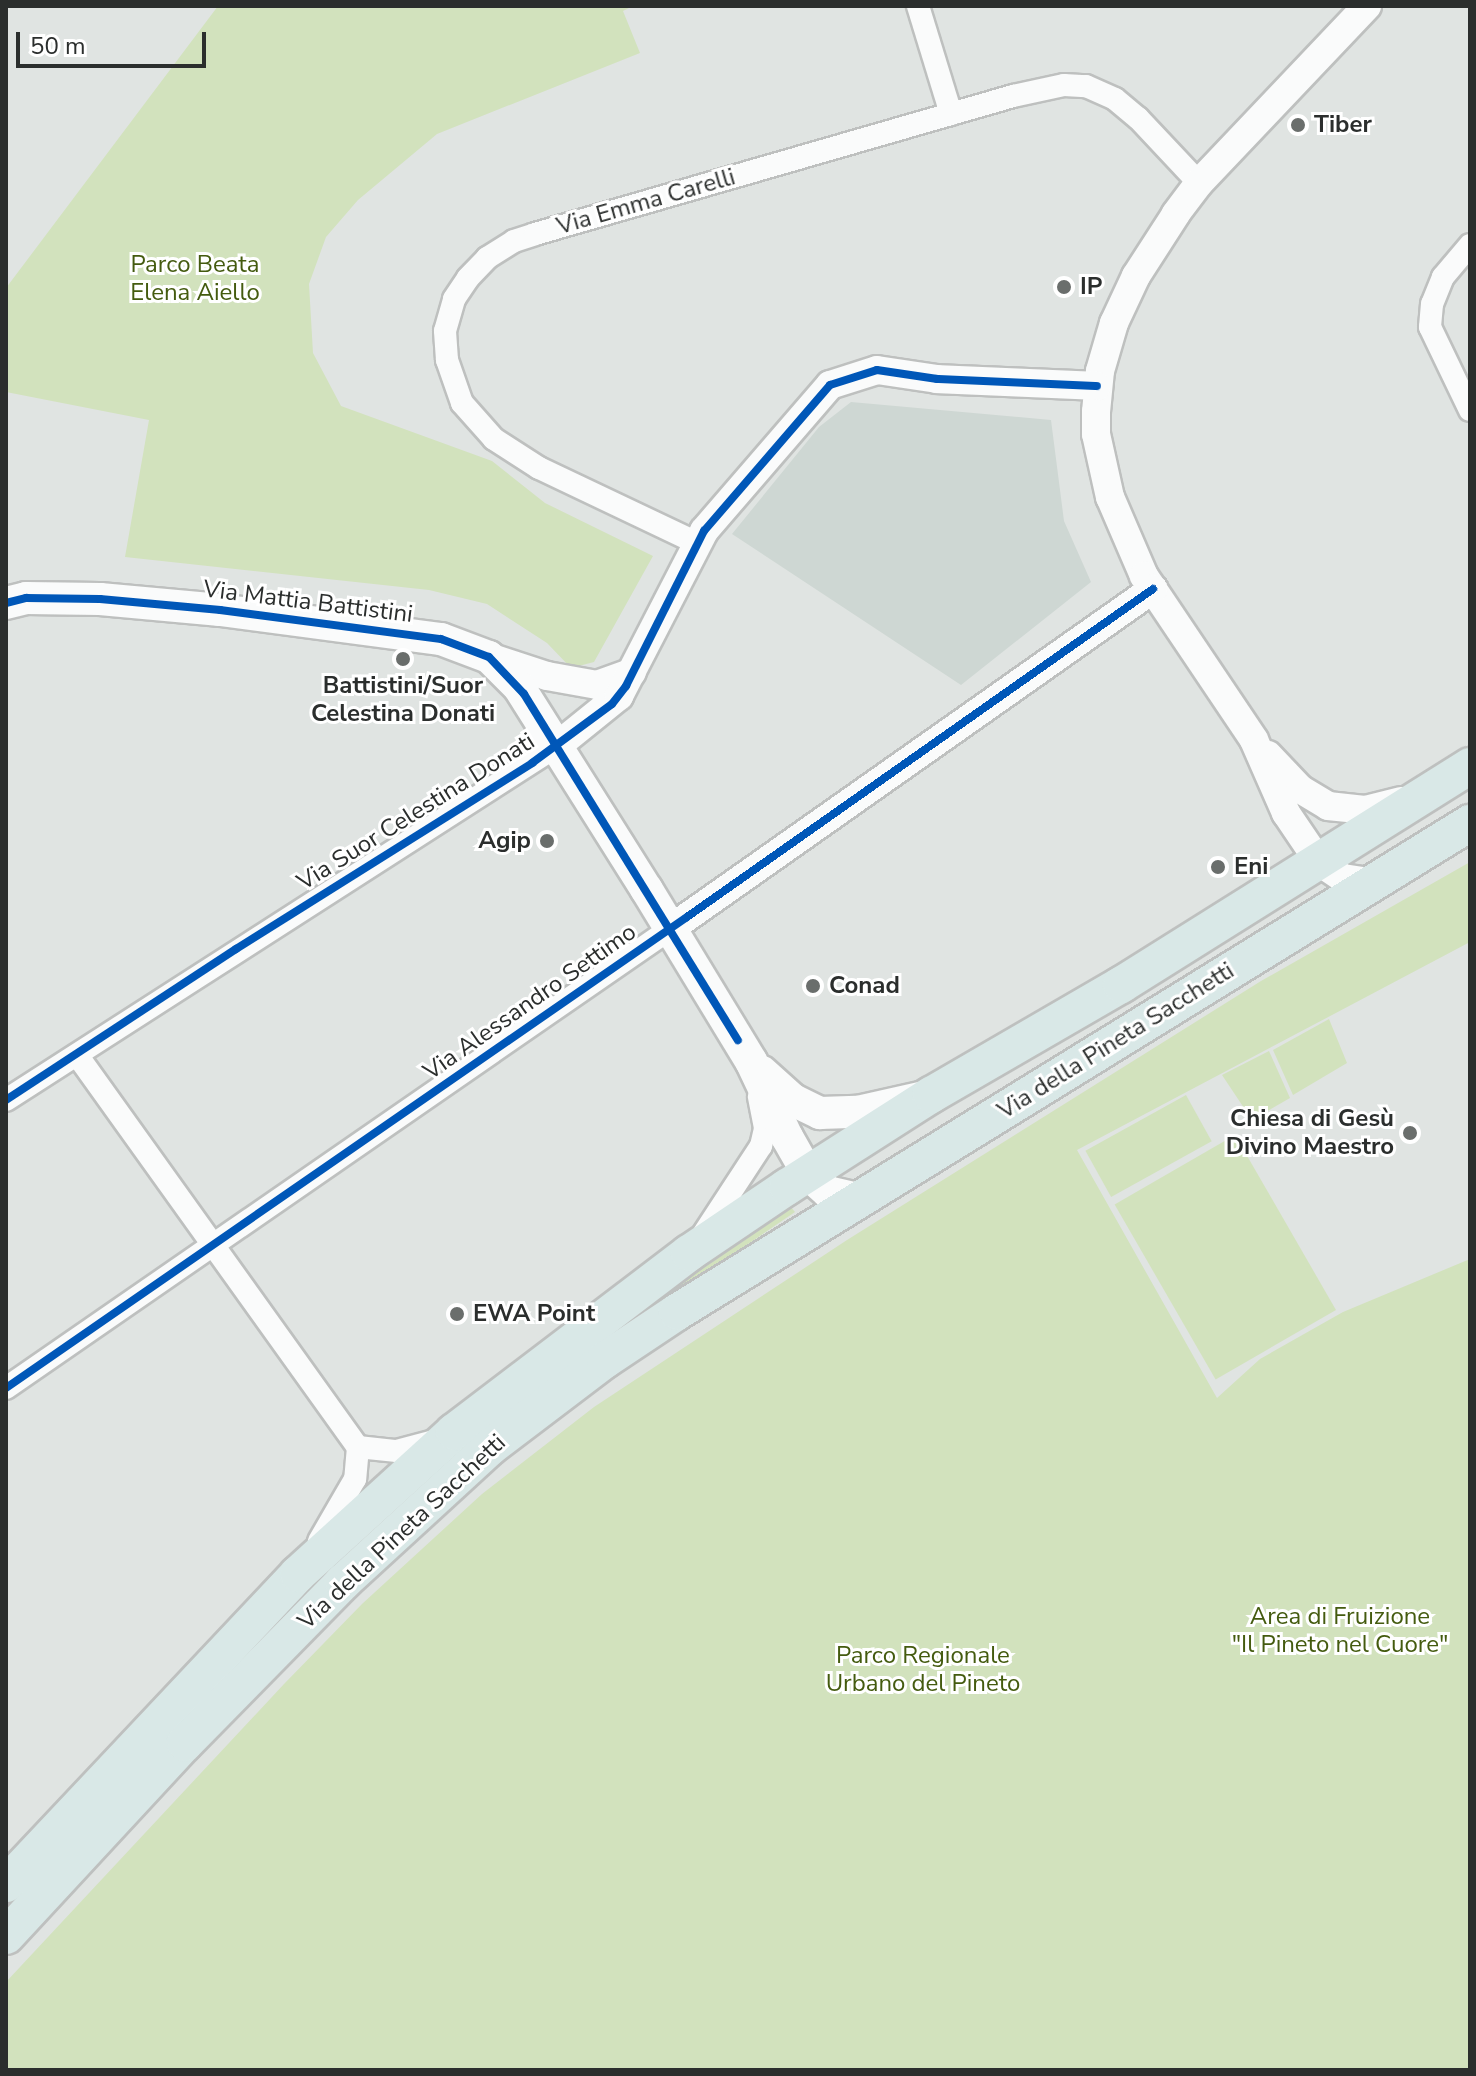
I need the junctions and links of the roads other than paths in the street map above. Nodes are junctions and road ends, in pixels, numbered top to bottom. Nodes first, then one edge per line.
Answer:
1 (918, 6) edge
2 (1367, 6) edge
3 (951, 114) junction
4 (1199, 183) junction
5 (1470, 245) edge
6 (1097, 386) junction
7 (1470, 410) edge
8 (697, 543) junction
9 (1153, 589) junction
10 (6, 603) edge
11 (489, 657) junction
12 (632, 672) junction
13 (1254, 740) junction
14 (557, 746) junction
15 (1455, 776) edge
16 (1470, 823) edge
17 (1470, 844) edge
18 (1423, 853) junction
19 (1319, 862) junction
20 (1373, 883) junction
21 (670, 929) junction
22 (77, 1055) junction
23 (751, 1061) junction
24 (931, 1095) junction
25 (6, 1100) edge
26 (808, 1174) junction
27 (858, 1199) junction
28 (212, 1248) junction
29 (689, 1253) junction
30 (6, 1388) edge
31 (454, 1432) junction
32 (358, 1447) junction
33 (298, 1574) junction
34 (6, 1884) edge
35 (6, 1936) edge

1 - 3 street
2 - 4 street
3 - 4 street, Via Emma Carelli
3 - 8 street, Via Emma Carelli
4 - 6 street
5 - 7 street
6 - 8 street, Via Suor Celestina Donati
6 - 9 street
8 - 12 street, Via Suor Celestina Donati
9 - 13 street
9 - 21 street, Via Alessandro Settimo
10 - 11 main road, Via Mattia Battistini
11 - 12 street
11 - 14 main road, Via Mattia Battistini
12 - 14 street, Via Suor Celestina Donati
13 - 15 street
13 - 19 street
14 - 21 main road, Via Mattia Battistini
14 - 22 street, Via Suor Celestina Donati
15 - 19 main road, Via della Pineta Sacchetti
16 - 18 main road, Via della Pineta Sacchetti
17 - 18 street
18 - 20 main road, Via della Pineta Sacchetti
19 - 20 street
19 - 24 main road, Via della Pineta Sacchetti
20 - 27 main road, Via della Pineta Sacchetti
21 - 23 main road, Via Mattia Battistini
21 - 28 street, Via Alessandro Settimo
22 - 25 street, Via Suor Celestina Donati
22 - 28 street
23 - 24 main road, Via della Pineta Sacchetti
23 - 26 main road
23 - 29 street
24 - 26 main road, Via della Pineta Sacchetti
26 - 27 main road
26 - 29 main road, Via della Pineta Sacchetti
27 - 35 main road, Via della Pineta Sacchetti
28 - 30 street, Via Alessandro Settimo
28 - 32 street
29 - 31 main road, Via della Pineta Sacchetti
31 - 32 street
31 - 33 main road, Via della Pineta Sacchetti
32 - 33 street
33 - 34 main road, Via della Pineta Sacchetti

